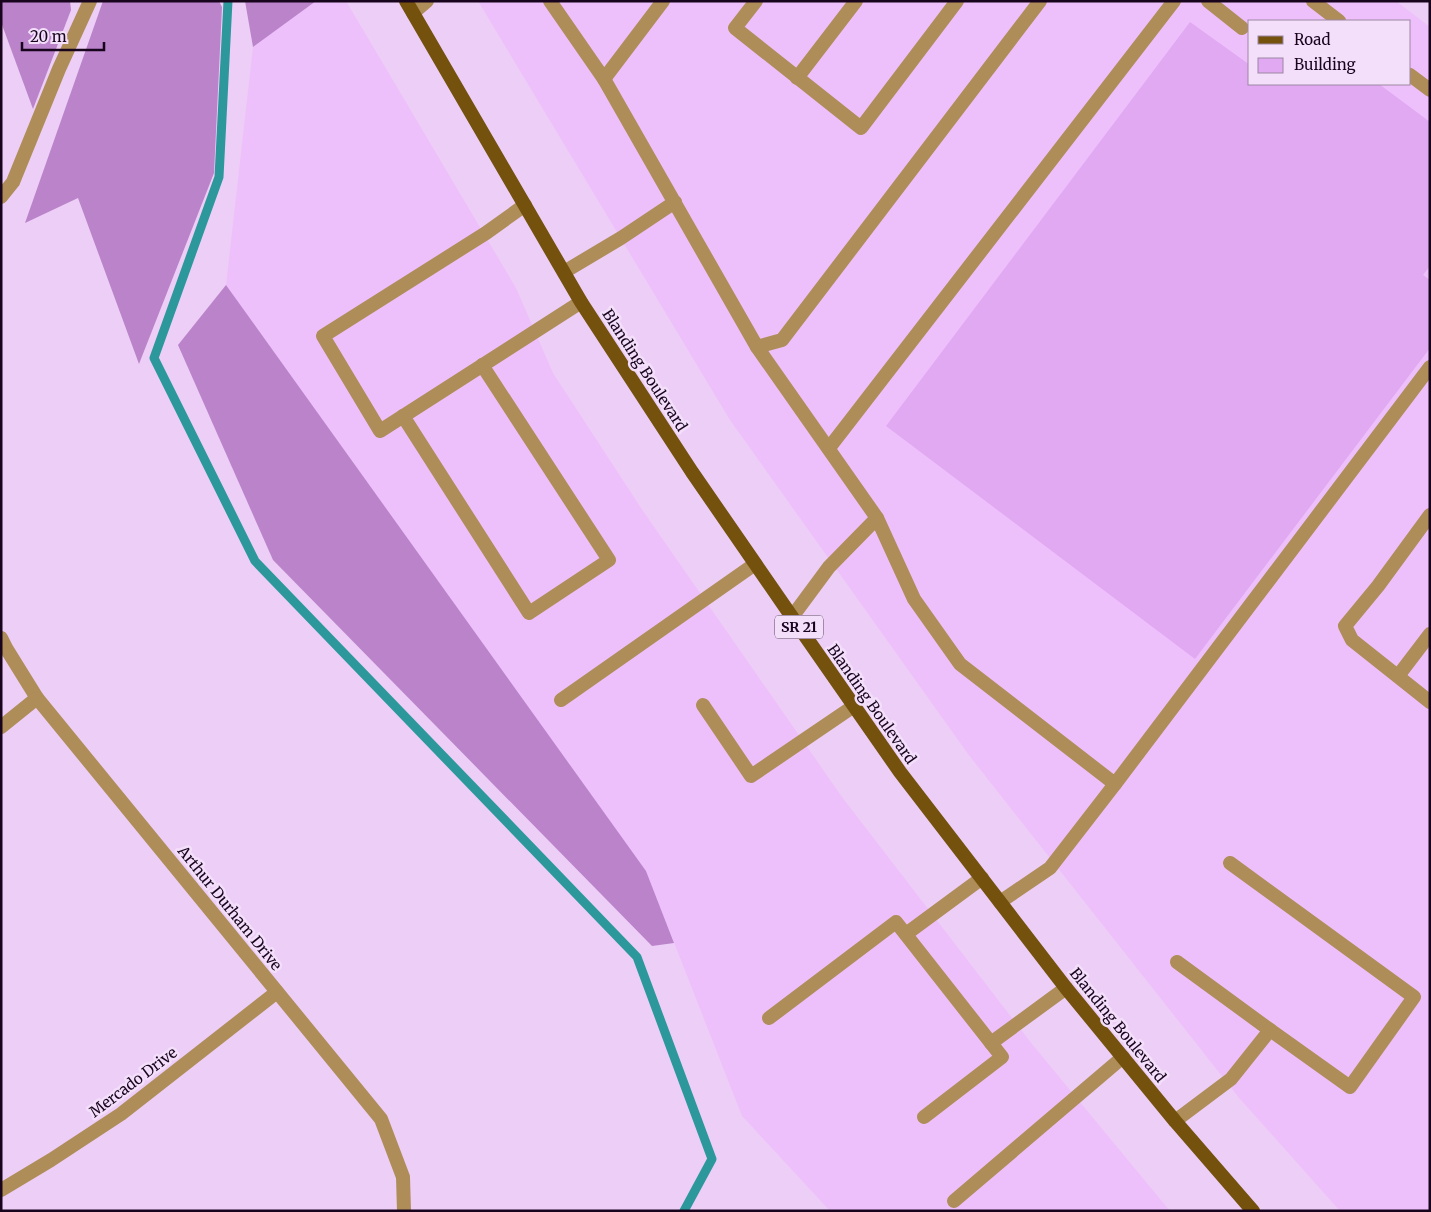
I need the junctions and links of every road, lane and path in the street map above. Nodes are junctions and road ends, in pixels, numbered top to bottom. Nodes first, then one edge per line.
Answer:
1 (90, 1) edge
2 (427, 1) edge
3 (550, 1) edge
4 (663, 1) edge
5 (756, 1) edge
6 (856, 1) edge
7 (957, 1) edge
8 (1040, 1) edge
9 (1174, 1) edge
10 (1208, 1) edge
11 (1313, 1) edge
12 (409, 7) edge
13 (1339, 20) edge
14 (1242, 28) dead end
15 (1411, 76) edge
16 (797, 78) junction
17 (604, 79) junction
18 (1430, 90) edge
19 (1, 197) edge
20 (675, 202) junction
21 (525, 205) junction
22 (564, 272) junction
23 (581, 302) junction
24 (757, 347) junction
25 (482, 365) junction
26 (1430, 367) edge
27 (403, 416) junction
28 (828, 448) junction
29 (1430, 515) edge
30 (877, 518) junction
31 (755, 564) junction
32 (792, 618) junction
33 (1430, 634) edge
34 (1, 638) edge
35 (1398, 676) junction
36 (37, 698) junction
37 (561, 700) dead end
38 (1430, 702) edge
39 (703, 705) dead end
40 (854, 706) junction
41 (1, 728) edge
42 (1115, 784) junction
43 (1230, 863) dead end
44 (982, 878) junction
45 (1000, 902) junction
46 (906, 934) junction
47 (1177, 962) dead end
48 (1066, 988) junction
49 (277, 992) junction
50 (769, 1018) dead end
51 (1270, 1030) junction
52 (991, 1043) junction
53 (1123, 1057) junction
54 (924, 1117) dead end
55 (1175, 1121) junction
56 (1, 1190) edge
57 (954, 1201) dead end
58 (404, 1211) edge
59 (1253, 1211) edge

1 - 19 street
2 - 12 street
3 - 17 street
4 - 17 street
5 - 16 street
6 - 16 street
7 - 16 street
8 - 24 street
9 - 28 street
10 - 14 street
11 - 13 street
12 - 21 main road, Blanding Boulevard / SR 21
15 - 18 street
17 - 20 street
20 - 22 street
20 - 24 street
21 - 22 main road, Blanding Boulevard / SR 21
21 - 27 street
22 - 23 main road, Blanding Boulevard / SR 21
23 - 25 street
23 - 31 main road, Blanding Boulevard / SR 21
24 - 28 street
25 - 27 street
25 - 27 street
26 - 42 street
28 - 30 street
29 - 35 street
30 - 32 street
30 - 42 street
31 - 32 main road, Blanding Boulevard / SR 21
31 - 37 street
32 - 40 main road, Blanding Boulevard / SR 21
33 - 35 street
34 - 36 street, Arthur Durham Drive
35 - 38 street
36 - 41 street
36 - 49 street, Arthur Durham Drive
39 - 40 street
40 - 44 main road, Blanding Boulevard / SR 21
42 - 45 street
43 - 51 street
44 - 45 main road, Blanding Boulevard / SR 21
44 - 46 street
45 - 48 main road, Blanding Boulevard / SR 21
46 - 50 street
46 - 52 street
47 - 51 street
48 - 52 street
48 - 53 main road, Blanding Boulevard / SR 21
49 - 56 street, Mercado Drive
49 - 58 street, Arthur Durham Drive
51 - 55 street
52 - 54 street
53 - 55 main road, Blanding Boulevard / SR 21
53 - 57 street
55 - 59 main road, Blanding Boulevard / SR 21

